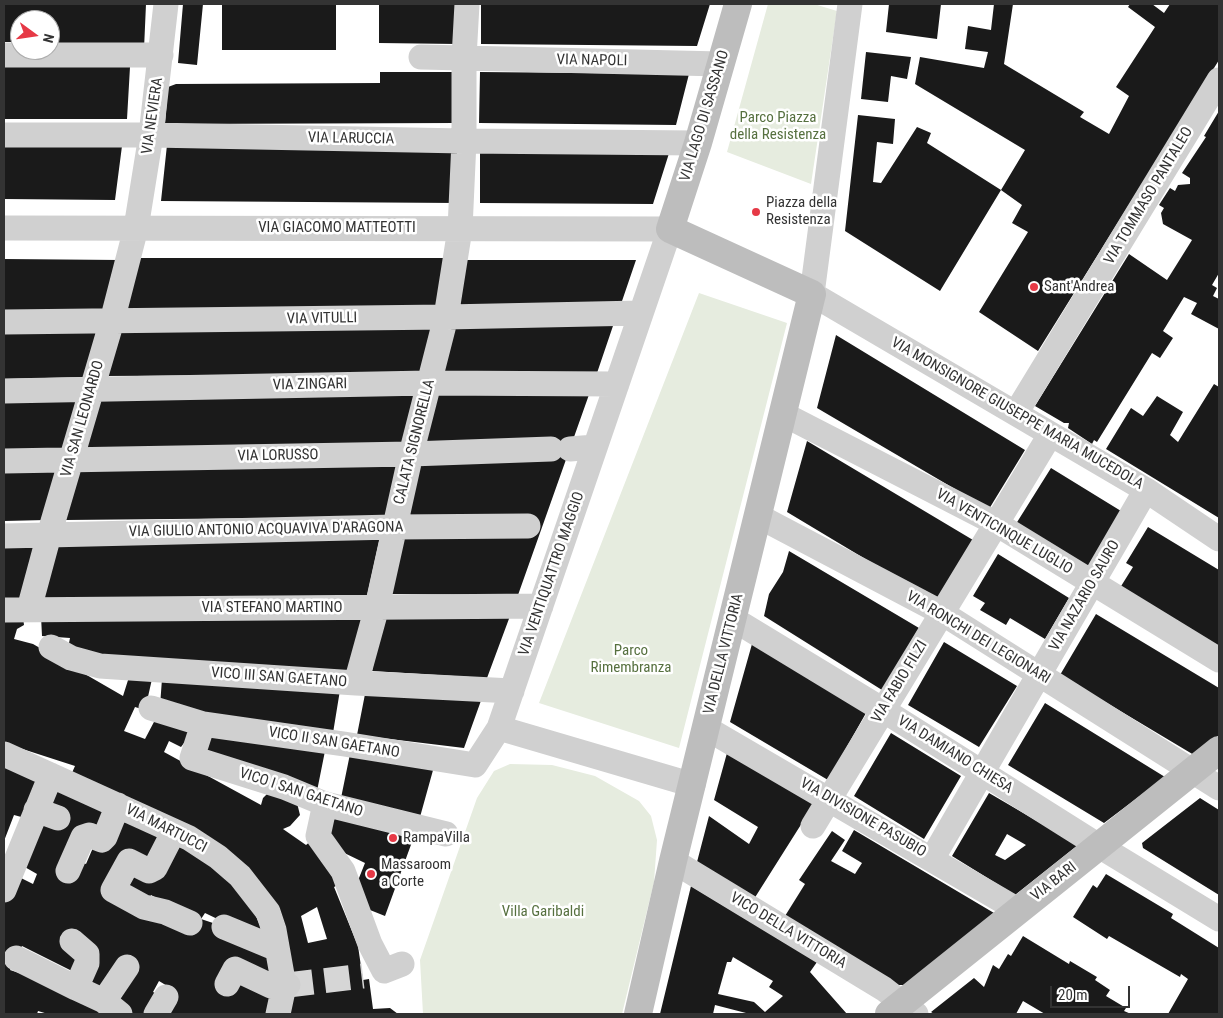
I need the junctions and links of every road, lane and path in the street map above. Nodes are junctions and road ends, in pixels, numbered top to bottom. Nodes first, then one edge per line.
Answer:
1 (166, 4) edge
2 (467, 4) edge
3 (738, 4) edge
4 (850, 4) edge
5 (4, 55) edge
6 (161, 55) junction
7 (421, 57) dead end
8 (464, 58) junction
9 (721, 64) junction
10 (1219, 80) edge
11 (4, 135) edge
12 (151, 135) junction
13 (464, 141) junction
14 (698, 142) junction
15 (4, 228) edge
16 (136, 228) junction
17 (460, 228) junction
18 (670, 229) junction
19 (803, 290) junction
20 (641, 313) junction
21 (446, 317) junction
22 (112, 321) junction
23 (4, 322) edge
24 (429, 383) junction
25 (617, 384) junction
26 (92, 389) junction
27 (4, 390) edge
28 (1016, 413) junction
29 (783, 414) junction
30 (1050, 435) junction
31 (595, 447) junction
32 (411, 454) junction
33 (71, 459) junction
34 (4, 461) edge
35 (1146, 490) junction
36 (758, 516) junction
37 (995, 523) junction
38 (568, 526) junction
39 (394, 527) junction
40 (48, 535) junction
41 (4, 536) edge
42 (1219, 539) edge
43 (1092, 583) junction
44 (541, 606) junction
45 (377, 607) junction
46 (29, 609) junction
47 (4, 610) edge
48 (942, 613) junction
49 (733, 619) junction
50 (51, 646) dead end
51 (1219, 660) edge
52 (1039, 675) junction
53 (356, 683) junction
54 (512, 691) junction
55 (152, 708) dead end
56 (883, 710) junction
57 (203, 724) junction
58 (499, 728) junction
59 (706, 728) junction
60 (1219, 750) edge
61 (4, 754) edge
62 (982, 772) junction
63 (1192, 772) junction
64 (51, 775) junction
65 (692, 785) junction
66 (1219, 788) edge
67 (830, 799) junction
68 (325, 804) junction
69 (118, 805) junction
70 (814, 826) dead end
71 (174, 831) junction
72 (446, 834) dead end
73 (1099, 846) junction
74 (932, 859) junction
75 (674, 861) junction
76 (68, 871) dead end
77 (17, 878) edge
78 (1018, 910) junction
79 (1219, 919) edge
80 (190, 923) dead end
81 (224, 927) dead end
82 (72, 941) dead end
83 (277, 948) junction
84 (16, 958) dead end
85 (127, 967) dead end
86 (383, 970) dead end
87 (227, 984) dead end
88 (286, 985) junction
89 (76, 988) junction
90 (111, 1007) edge
91 (902, 1010) edge
92 (278, 1014) edge
93 (638, 1014) edge

1 - 6 street, VIA NEVIERA
2 - 8 street, CALATA SIGNORELLA
3 - 9 street, VIA LAGO DI SASSANO
4 - 19 street
5 - 6 street
6 - 12 street, VIA NEVIERA
7 - 8 street, VIA NAPOLI
8 - 9 street, VIA NAPOLI
8 - 13 street, CALATA SIGNORELLA
9 - 14 street, VIA LAGO DI SASSANO
10 - 28 street, VIA TOMMASO PANTALEO
11 - 12 street, VIA LARUCCIA
12 - 13 street, VIA LARUCCIA
12 - 16 street, VIA NEVIERA
13 - 14 street, VIA LARUCCIA
13 - 17 street, CALATA SIGNORELLA
14 - 18 street, VIA LAGO DI SASSANO
15 - 16 street, VIA GIACOMO MATTEOTTI
16 - 17 street, VIA GIACOMO MATTEOTTI
16 - 22 street, VIA SAN LEONARDO
17 - 18 street, VIA GIACOMO MATTEOTTI
17 - 21 street, CALATA SIGNORELLA
18 - 19 street
18 - 20 street, VIA VENTIQUATTRO MAGGIO
19 - 28 street, VIA MONSIGNORE GIUSEPPE MARIA MUCEDOLA
19 - 29 street, VIA DELLA VITTORIA
20 - 21 street, VIA VITULLI
20 - 25 street, VIA VENTIQUATTRO MAGGIO
21 - 22 street, VIA VITULLI
21 - 24 street, CALATA SIGNORELLA
22 - 23 street, VIA VITULLI
22 - 26 street, VIA SAN LEONARDO
24 - 25 street, VIA ZINGARI
24 - 26 street, VIA ZINGARI
24 - 32 street, CALATA SIGNORELLA
25 - 31 street, VIA VENTIQUATTRO MAGGIO
26 - 27 street, VIA ZINGARI
26 - 33 street, VIA SAN LEONARDO
28 - 30 street, VIA MONSIGNORE GIUSEPPE MARIA MUCEDOLA
29 - 36 street, VIA DELLA VITTORIA
29 - 37 street, VIA VENTICINQUE LUGLIO
30 - 35 street, VIA MONSIGNORE GIUSEPPE MARIA MUCEDOLA
30 - 37 street, VIA FABIO FILZI
31 - 32 street, VIA LORUSSO
31 - 38 street, VIA VENTIQUATTRO MAGGIO
32 - 33 street, VIA LORUSSO
32 - 39 street, CALATA SIGNORELLA
33 - 34 street, VIA LORUSSO
33 - 40 street, VIA SAN LEONARDO
35 - 42 street, VIA MONSIGNORE GIUSEPPE MARIA MUCEDOLA
35 - 43 street, VIA NAZARIO SAURO
36 - 48 street, VIA RONCHI DEI LEGIONARI
36 - 49 street, VIA DELLA VITTORIA
37 - 43 street, VIA VENTICINQUE LUGLIO
37 - 48 street, VIA FABIO FILZI
38 - 39 street, VIA GIULIO ANTONIO ACQUAVIVA D'ARAGONA
38 - 44 street, VIA VENTIQUATTRO MAGGIO
39 - 40 street, VIA GIULIO ANTONIO ACQUAVIVA D'ARAGONA
39 - 45 street, CALATA SIGNORELLA
40 - 41 street, VIA GIULIO ANTONIO ACQUAVIVA D'ARAGONA
40 - 46 street, VIA SAN LEONARDO
43 - 51 street, VIA VENTICINQUE LUGLIO
43 - 52 street, VIA NAZARIO SAURO
44 - 45 street, VIA STEFANO MARTINO
44 - 54 street, VIA VENTIQUATTRO MAGGIO
45 - 46 street, VIA STEFANO MARTINO
45 - 53 street, CALATA SIGNORELLA
46 - 47 street, VIA STEFANO MARTINO
48 - 52 street, VIA RONCHI DEI LEGIONARI
48 - 56 street, VIA FABIO FILZI
49 - 56 street, VIA DAMIANO CHIESA
49 - 59 street, VIA DELLA VITTORIA
50 - 53 street, VICO III SAN GAETANO
52 - 62 street, VIA NAZARIO SAURO
52 - 63 street, VIA RONCHI DEI LEGIONARI
53 - 54 street, VICO III SAN GAETANO
54 - 58 street, VIA VENTIQUATTRO MAGGIO
55 - 57 street, VICO II SAN GAETANO
56 - 62 street, VIA DAMIANO CHIESA
56 - 67 street, VIA FABIO FILZI
57 - 58 street, VICO II SAN GAETANO
57 - 68 street, VICO I SAN GAETANO
58 - 65 street
59 - 65 street, VIA DELLA VITTORIA
59 - 67 street, VIA DIVISIONE PASUBIO
60 - 63 street, VIA BARI
61 - 64 street, VIA MARTUCCI
62 - 73 street, VIA DAMIANO CHIESA
62 - 74 street, VIA NAZARIO SAURO
63 - 66 street, VIA RONCHI DEI LEGIONARI
63 - 73 street, VIA BARI
64 - 69 street, VIA MARTUCCI
64 - 77 street
65 - 75 street, VIA DELLA VITTORIA
67 - 70 street, VIA FABIO FILZI
67 - 74 street, VIA DIVISIONE PASUBIO
68 - 72 street, VICO I SAN GAETANO
68 - 86 street
69 - 71 street, VIA MARTUCCI
69 - 76 street
71 - 80 street
71 - 83 street, VIA MARTUCCI
73 - 78 street, VIA BARI
73 - 79 street, VIA DAMIANO CHIESA
74 - 78 street, VIA DIVISIONE PASUBIO
75 - 91 street, VICO DELLA VITTORIA
75 - 93 street, VIA DELLA VITTORIA
78 - 91 street, VIA BARI
81 - 83 street
82 - 89 street
83 - 88 street, VIA MARTUCCI
84 - 89 street
85 - 90 street
87 - 88 street
88 - 92 street, VIA MARTUCCI
89 - 90 street

